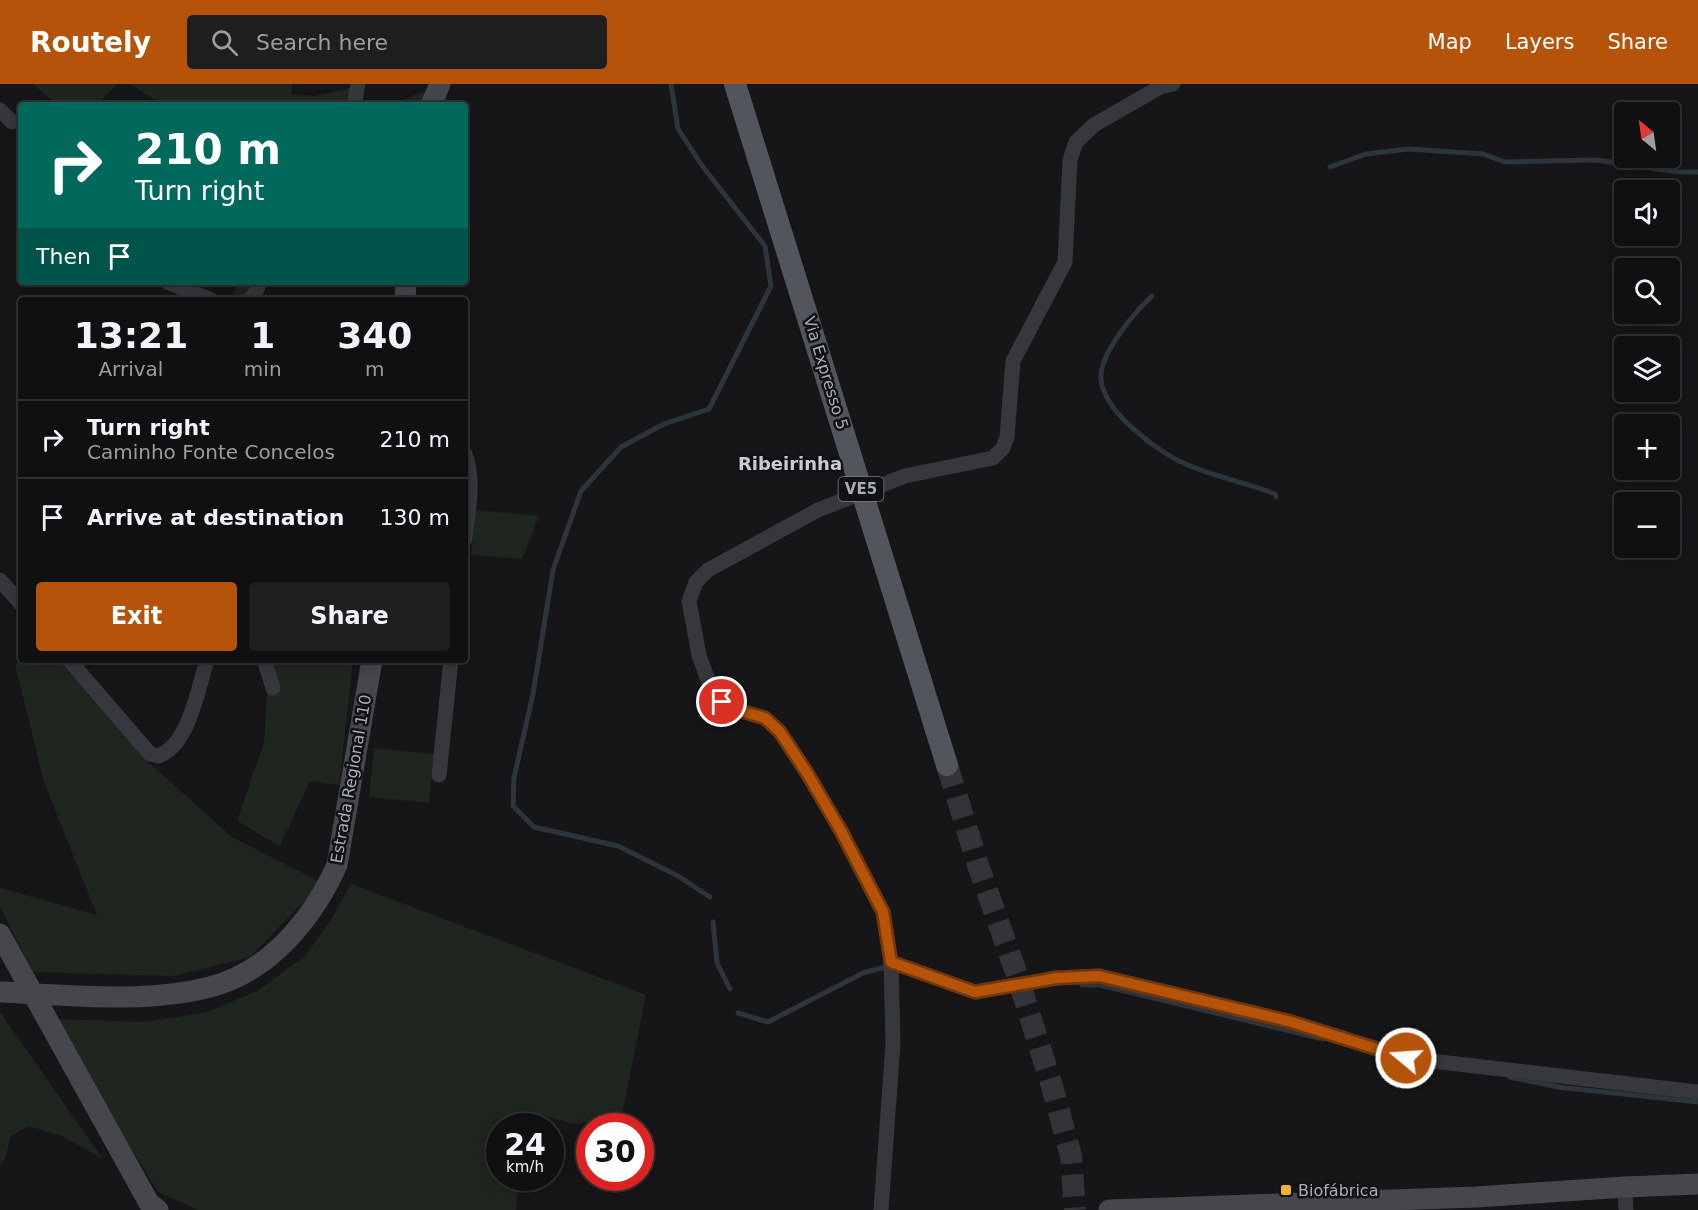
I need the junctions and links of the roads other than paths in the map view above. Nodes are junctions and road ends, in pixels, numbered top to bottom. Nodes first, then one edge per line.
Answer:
1 (358, 84) edge
2 (440, 84) edge
3 (735, 84) edge
4 (1173, 84) edge
5 (355, 102) edge
6 (432, 102) edge
7 (0, 110) edge
8 (12, 122) dead end
9 (174, 285) edge
10 (204, 297) edge
11 (468, 461) edge
12 (468, 513) edge
13 (0, 580) edge
14 (18, 601) edge
15 (72, 663) edge
16 (206, 663) edge
17 (265, 663) edge
18 (371, 663) edge
19 (452, 663) edge
20 (273, 688) dead end
21 (947, 765) tunnel mouth
22 (439, 775) dead end
23 (0, 934) edge
24 (891, 962) junction
25 (0, 992) edge
26 (1698, 1092) edge
27 (1698, 1184) edge
28 (1625, 1186) junction
29 (1476, 1204) edge
30 (158, 1210) edge
31 (881, 1210) edge
32 (1109, 1210) edge
33 (1626, 1210) edge

1 - 5 street
2 - 6 main road
3 - 21 main road, Via Expresso 5 / VE5
4 - 24 street
7 - 8 street
9 - 10 street
11 - 12 street
13 - 14 street
15 - 16 street
17 - 20 street
18 - 25 main road, Estrada Regional 110
19 - 22 street
23 - 30 main road
24 - 26 street
24 - 31 street
27 - 28 main road
28 - 29 main road
28 - 33 street
29 - 32 main road

